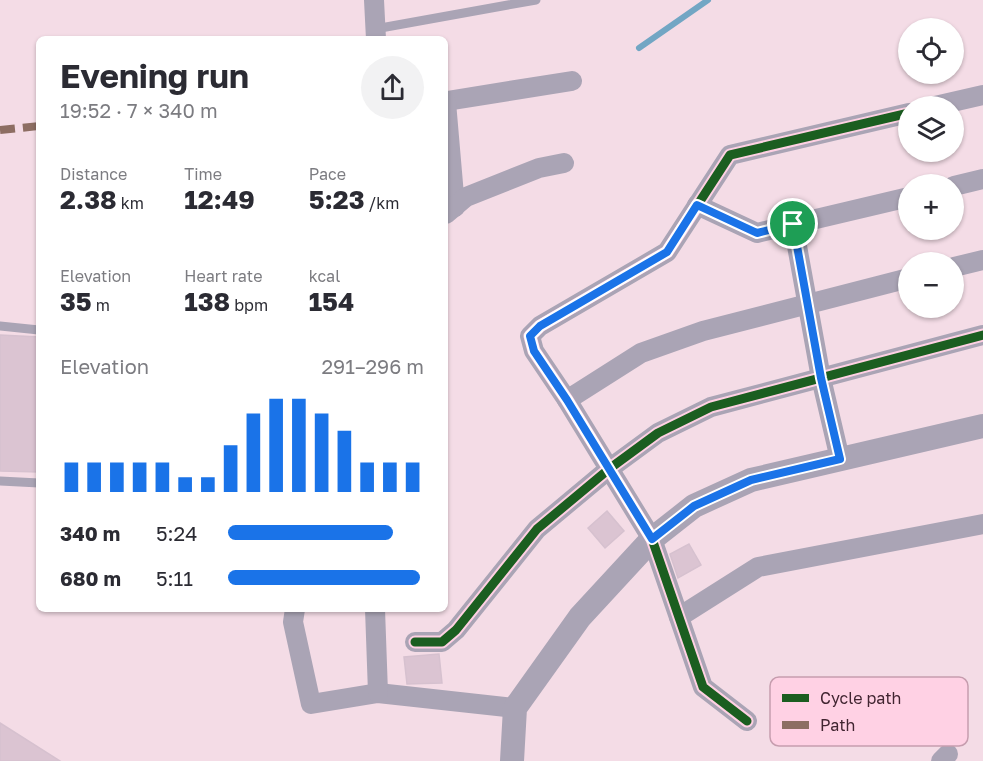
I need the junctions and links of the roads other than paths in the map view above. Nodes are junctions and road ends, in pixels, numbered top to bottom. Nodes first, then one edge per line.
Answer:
1 (374, 0) edge
2 (536, 0) edge
3 (376, 34) edge
4 (572, 81) dead end
5 (983, 95) edge
6 (964, 99) edge
7 (448, 101) edge
8 (898, 116) edge
9 (448, 156) edge
10 (564, 163) dead end
11 (983, 179) edge
12 (964, 184) edge
13 (898, 200) edge
14 (697, 205) junction
15 (450, 211) edge
16 (793, 224) junction
17 (983, 260) edge
18 (964, 265) edge
19 (898, 281) edge
20 (808, 303) junction
21 (0, 326) edge
22 (36, 330) edge
23 (983, 335) edge
24 (821, 378) junction
25 (567, 400) junction
26 (983, 426) edge
27 (840, 459) junction
28 (609, 469) junction
29 (0, 481) edge
30 (36, 483) edge
31 (983, 524) edge
32 (652, 539) junction
33 (295, 612) edge
34 (375, 612) edge
35 (679, 617) junction
36 (415, 642) dead end
37 (378, 693) junction
38 (515, 708) junction
39 (747, 721) dead end
40 (512, 761) edge

1 - 3 street
2 - 3 lane
4 - 7 street
5 - 6 street
8 - 14 street
9 - 15 street
10 - 15 street
11 - 12 street
13 - 16 street
14 - 16 street
14 - 25 street
16 - 20 street
17 - 18 street
19 - 20 street
20 - 24 street
20 - 25 street
21 - 22 lane
23 - 24 street
24 - 27 street
24 - 28 street
25 - 28 street
26 - 27 street
27 - 32 street
28 - 32 street
28 - 36 street
29 - 30 lane
31 - 35 street
32 - 35 street
32 - 38 street
33 - 37 street
34 - 37 street
35 - 39 street
37 - 38 street
38 - 40 street

